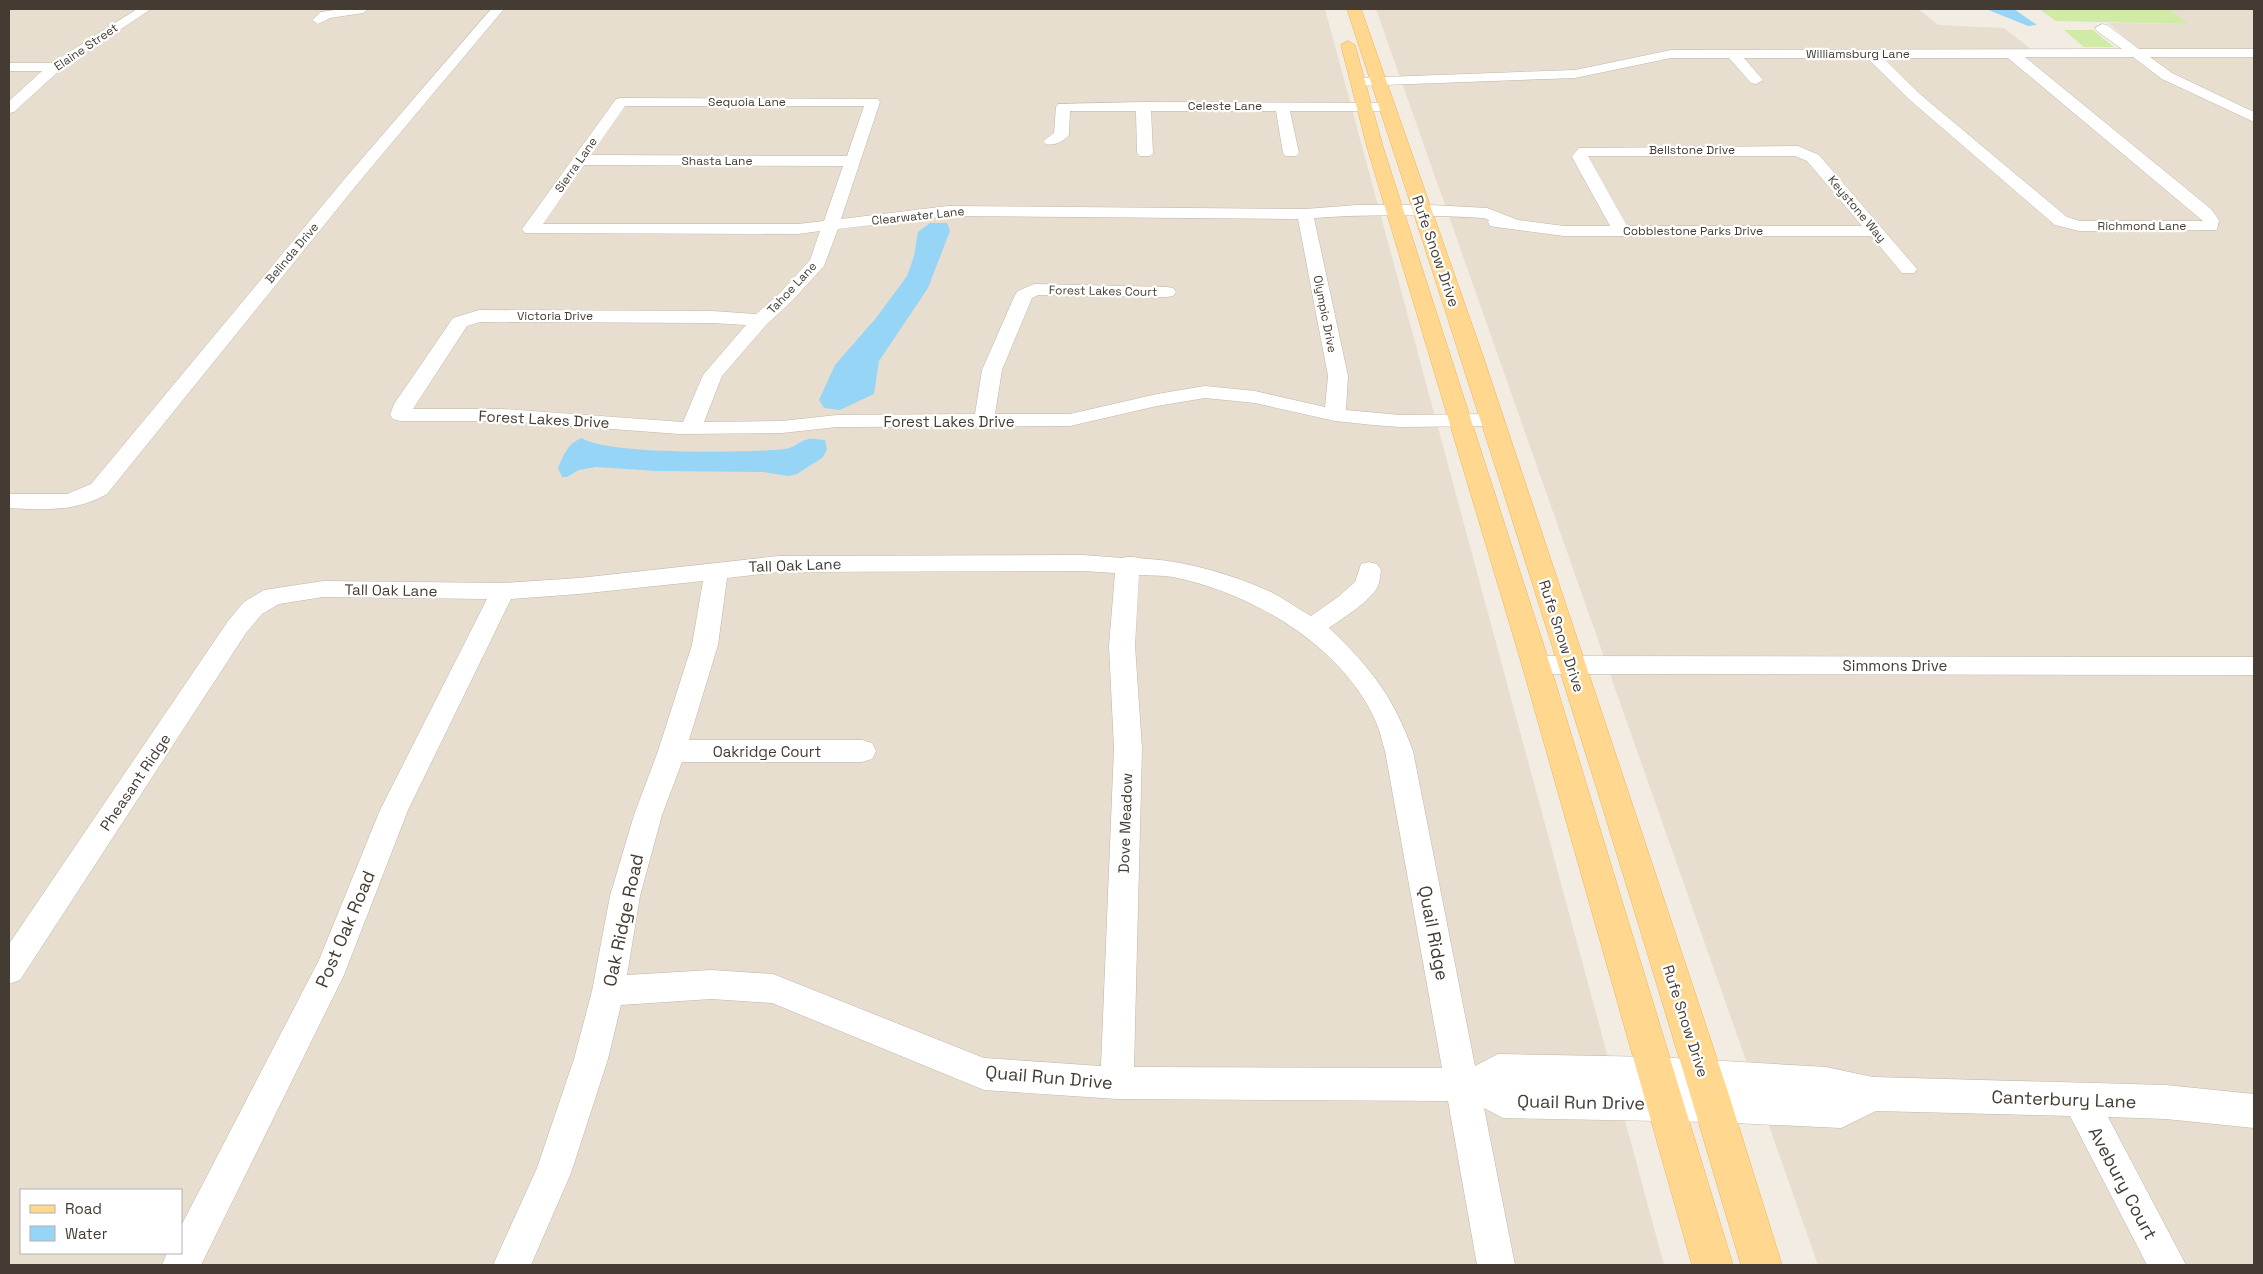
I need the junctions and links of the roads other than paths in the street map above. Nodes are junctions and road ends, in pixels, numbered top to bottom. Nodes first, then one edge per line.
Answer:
1 (145, 9) edge
2 (363, 9) edge
3 (498, 9) edge
4 (318, 20) dead end
5 (1349, 21) edge
6 (2102, 28) dead end
7 (2254, 53) edge
8 (1734, 54) junction
9 (1871, 54) junction
10 (2012, 54) junction
11 (2136, 54) junction
12 (9, 67) edge
13 (55, 67) junction
14 (1366, 78) junction
15 (1756, 80) dead end
16 (621, 102) joint
17 (873, 102) joint
18 (1143, 106) junction
19 (1282, 106) junction
20 (1375, 107) junction
21 (9, 109) edge
22 (2254, 118) edge
23 (1051, 141) dead end
24 (1145, 152) dead end
25 (1804, 152) joint
26 (1291, 153) dead end
27 (580, 160) junction
28 (854, 161) junction
29 (1305, 214) junction
30 (1409, 214) junction
31 (832, 225) junction
32 (531, 229) joint
33 (1621, 231) junction
34 (1875, 231) junction
35 (1908, 269) dead end
36 (1167, 292) dead end
37 (760, 320) junction
38 (400, 415) joint
39 (1335, 415) junction
40 (984, 420) junction
41 (1459, 420) junction
42 (1492, 420) junction
43 (691, 428) junction
44 (9, 501) edge
45 (1128, 564) junction
46 (716, 570) junction
47 (1368, 570) dead end
48 (504, 591) junction
49 (267, 599) joint
50 (1312, 628) junction
51 (1536, 665) junction
52 (1571, 665) junction
53 (2254, 666) edge
54 (672, 751) junction
55 (862, 751) dead end
56 (9, 970) edge
57 (608, 992) junction
58 (1118, 1083) junction
59 (1470, 1084) junction
60 (1685, 1090) junction
61 (2080, 1100) junction
62 (2254, 1111) edge
63 (181, 1265) edge
64 (512, 1265) edge
65 (1496, 1265) edge
66 (1713, 1265) edge
67 (1762, 1265) edge
68 (2167, 1265) edge

1 - 13 street, Elaine Street
2 - 4 street
3 - 44 street, Belinda Drive
5 - 14 main road, Rufe Snow Drive
6 - 11 street
7 - 11 street, Williamsburg Lane
8 - 9 street, Williamsburg Lane
8 - 14 street, Williamsburg Lane
8 - 15 street
9 - 10 street, Williamsburg Lane
9 - 10 street, Richmond Lane
10 - 11 street, Williamsburg Lane
11 - 22 street
12 - 13 street
13 - 21 street, Elaine Street
14 - 20 main road, Rufe Snow Drive
16 - 17 street, Sequoia Lane
16 - 27 street, Sierra Lane
17 - 28 street, Tahoe Lane
18 - 19 street, Celeste Lane
18 - 23 street, Celeste Lane
18 - 24 street
19 - 20 street, Celeste Lane
19 - 26 street
20 - 30 main road, Rufe Snow Drive
25 - 33 street, Bellstone Drive
25 - 34 street, Keystone Way
27 - 28 street, Shasta Lane
27 - 32 street, Sierra Lane
28 - 31 street, Tahoe Lane
29 - 30 street, Clearwater Lane
29 - 31 street, Clearwater Lane
29 - 39 street, Olympic Drive
30 - 33 street, Cobblestone Parks Drive
30 - 41 main road, Rufe Snow Drive
30 - 42 main road, Rufe Snow Drive
31 - 32 street, Clearwater Lane
31 - 37 street, Tahoe Lane
33 - 34 street, Cobblestone Parks Drive
34 - 35 street, Keystone Way
36 - 40 street, Forest Lakes Court
37 - 38 street, Victoria Drive
37 - 43 street, Tahoe Lane
38 - 43 street, Forest Lakes Drive
39 - 40 street, Forest Lakes Drive
39 - 41 street, Forest Lakes Drive
40 - 43 street, Forest Lakes Drive
41 - 42 street, Forest Lakes Drive
41 - 51 main road, Rufe Snow Drive
42 - 52 main road, Rufe Snow Drive
45 - 46 street, Tall Oak Lane
45 - 50 street, Tall Oak Lane
45 - 58 street, Dove Meadow
46 - 48 street, Tall Oak Lane
46 - 54 street, Oak Ridge Road
47 - 50 street
48 - 49 street, Tall Oak Lane
48 - 63 street, Post Oak Road
49 - 56 street, Pheasant Ridge
50 - 59 street, Quail Ridge
51 - 52 street, Simmons Drive
51 - 60 main road, Rufe Snow Drive
52 - 53 street, Simmons Drive
52 - 60 main road, Rufe Snow Drive
54 - 55 street, Oakridge Court
54 - 57 street, Oak Ridge Road
57 - 58 street, Quail Run Drive
57 - 64 street, Oak Ridge Road
58 - 59 street, Quail Run Drive
59 - 60 street, Quail Run Drive
59 - 65 street, Quail Ridge
60 - 61 street, Canterbury Lane
60 - 66 main road, Rufe Snow Drive
60 - 67 main road, Rufe Snow Drive
61 - 62 street, Canterbury Lane
61 - 68 street, Avebury Court

